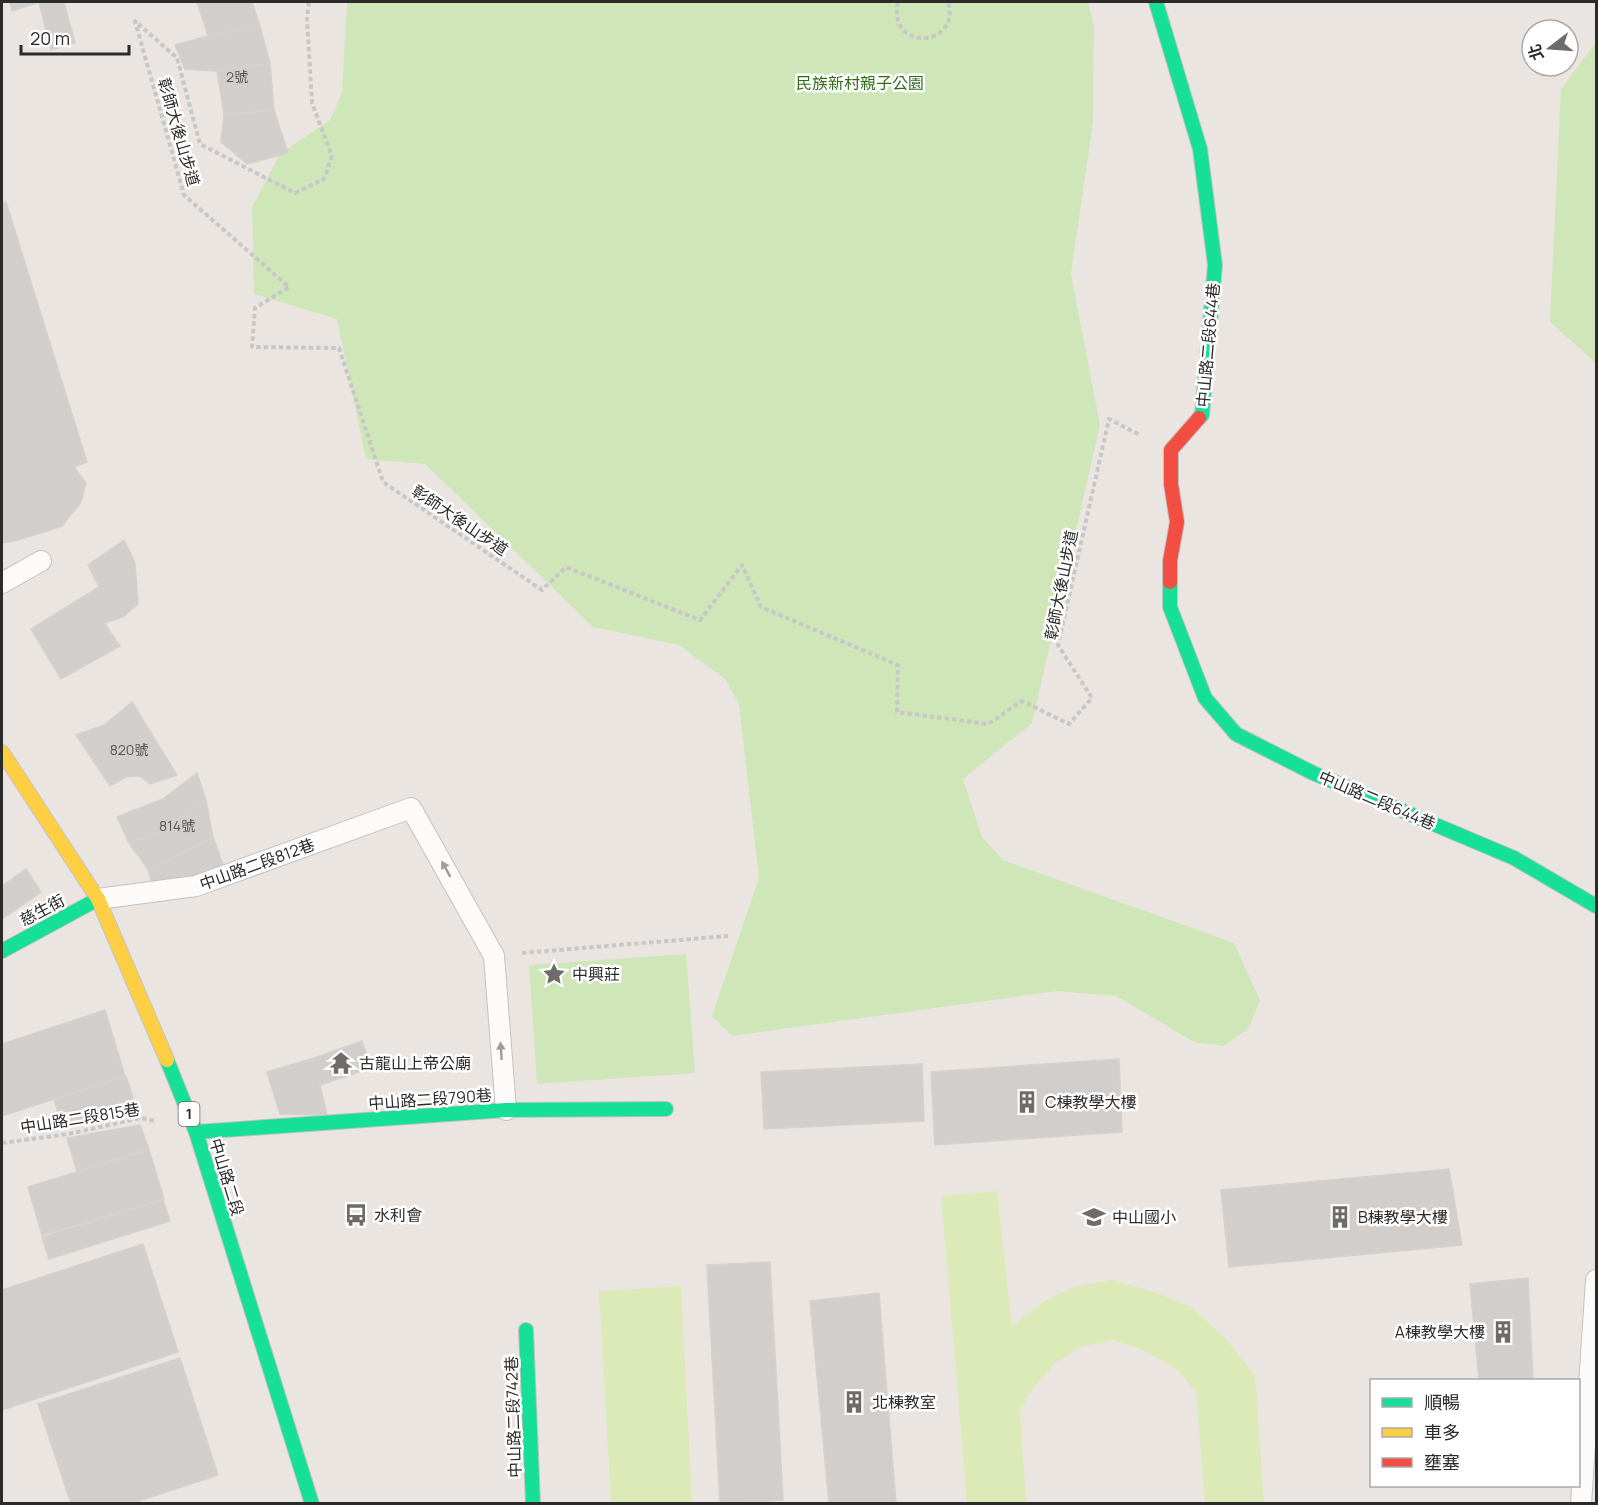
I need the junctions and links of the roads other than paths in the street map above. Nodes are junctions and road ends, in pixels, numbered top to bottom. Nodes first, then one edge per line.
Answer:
1 (1156, 2) edge
2 (41, 561) dead end
3 (2, 583) edge
4 (2, 752) edge
5 (98, 899) junction
6 (1596, 906) edge
7 (2, 951) edge
8 (666, 1109) dead end
9 (506, 1110) junction
10 (196, 1132) junction
11 (1596, 1280) edge
12 (526, 1330) dead end
13 (312, 1503) edge
14 (533, 1503) edge
15 (1581, 1503) edge

1 - 6 street, 中山路二段644巷
2 - 3 lane
4 - 5 street, 中山路二段 / 1
5 - 7 street, 慈生街
9 -> 5 lane, 中山路二段812巷
5 - 10 street, 中山路二段 / 1
8 - 9 street, 中山路二段790巷
9 - 10 street, 中山路二段790巷
10 - 13 street, 中山路二段 / 1
11 - 15 lane
12 - 14 street, 中山路二段742巷

